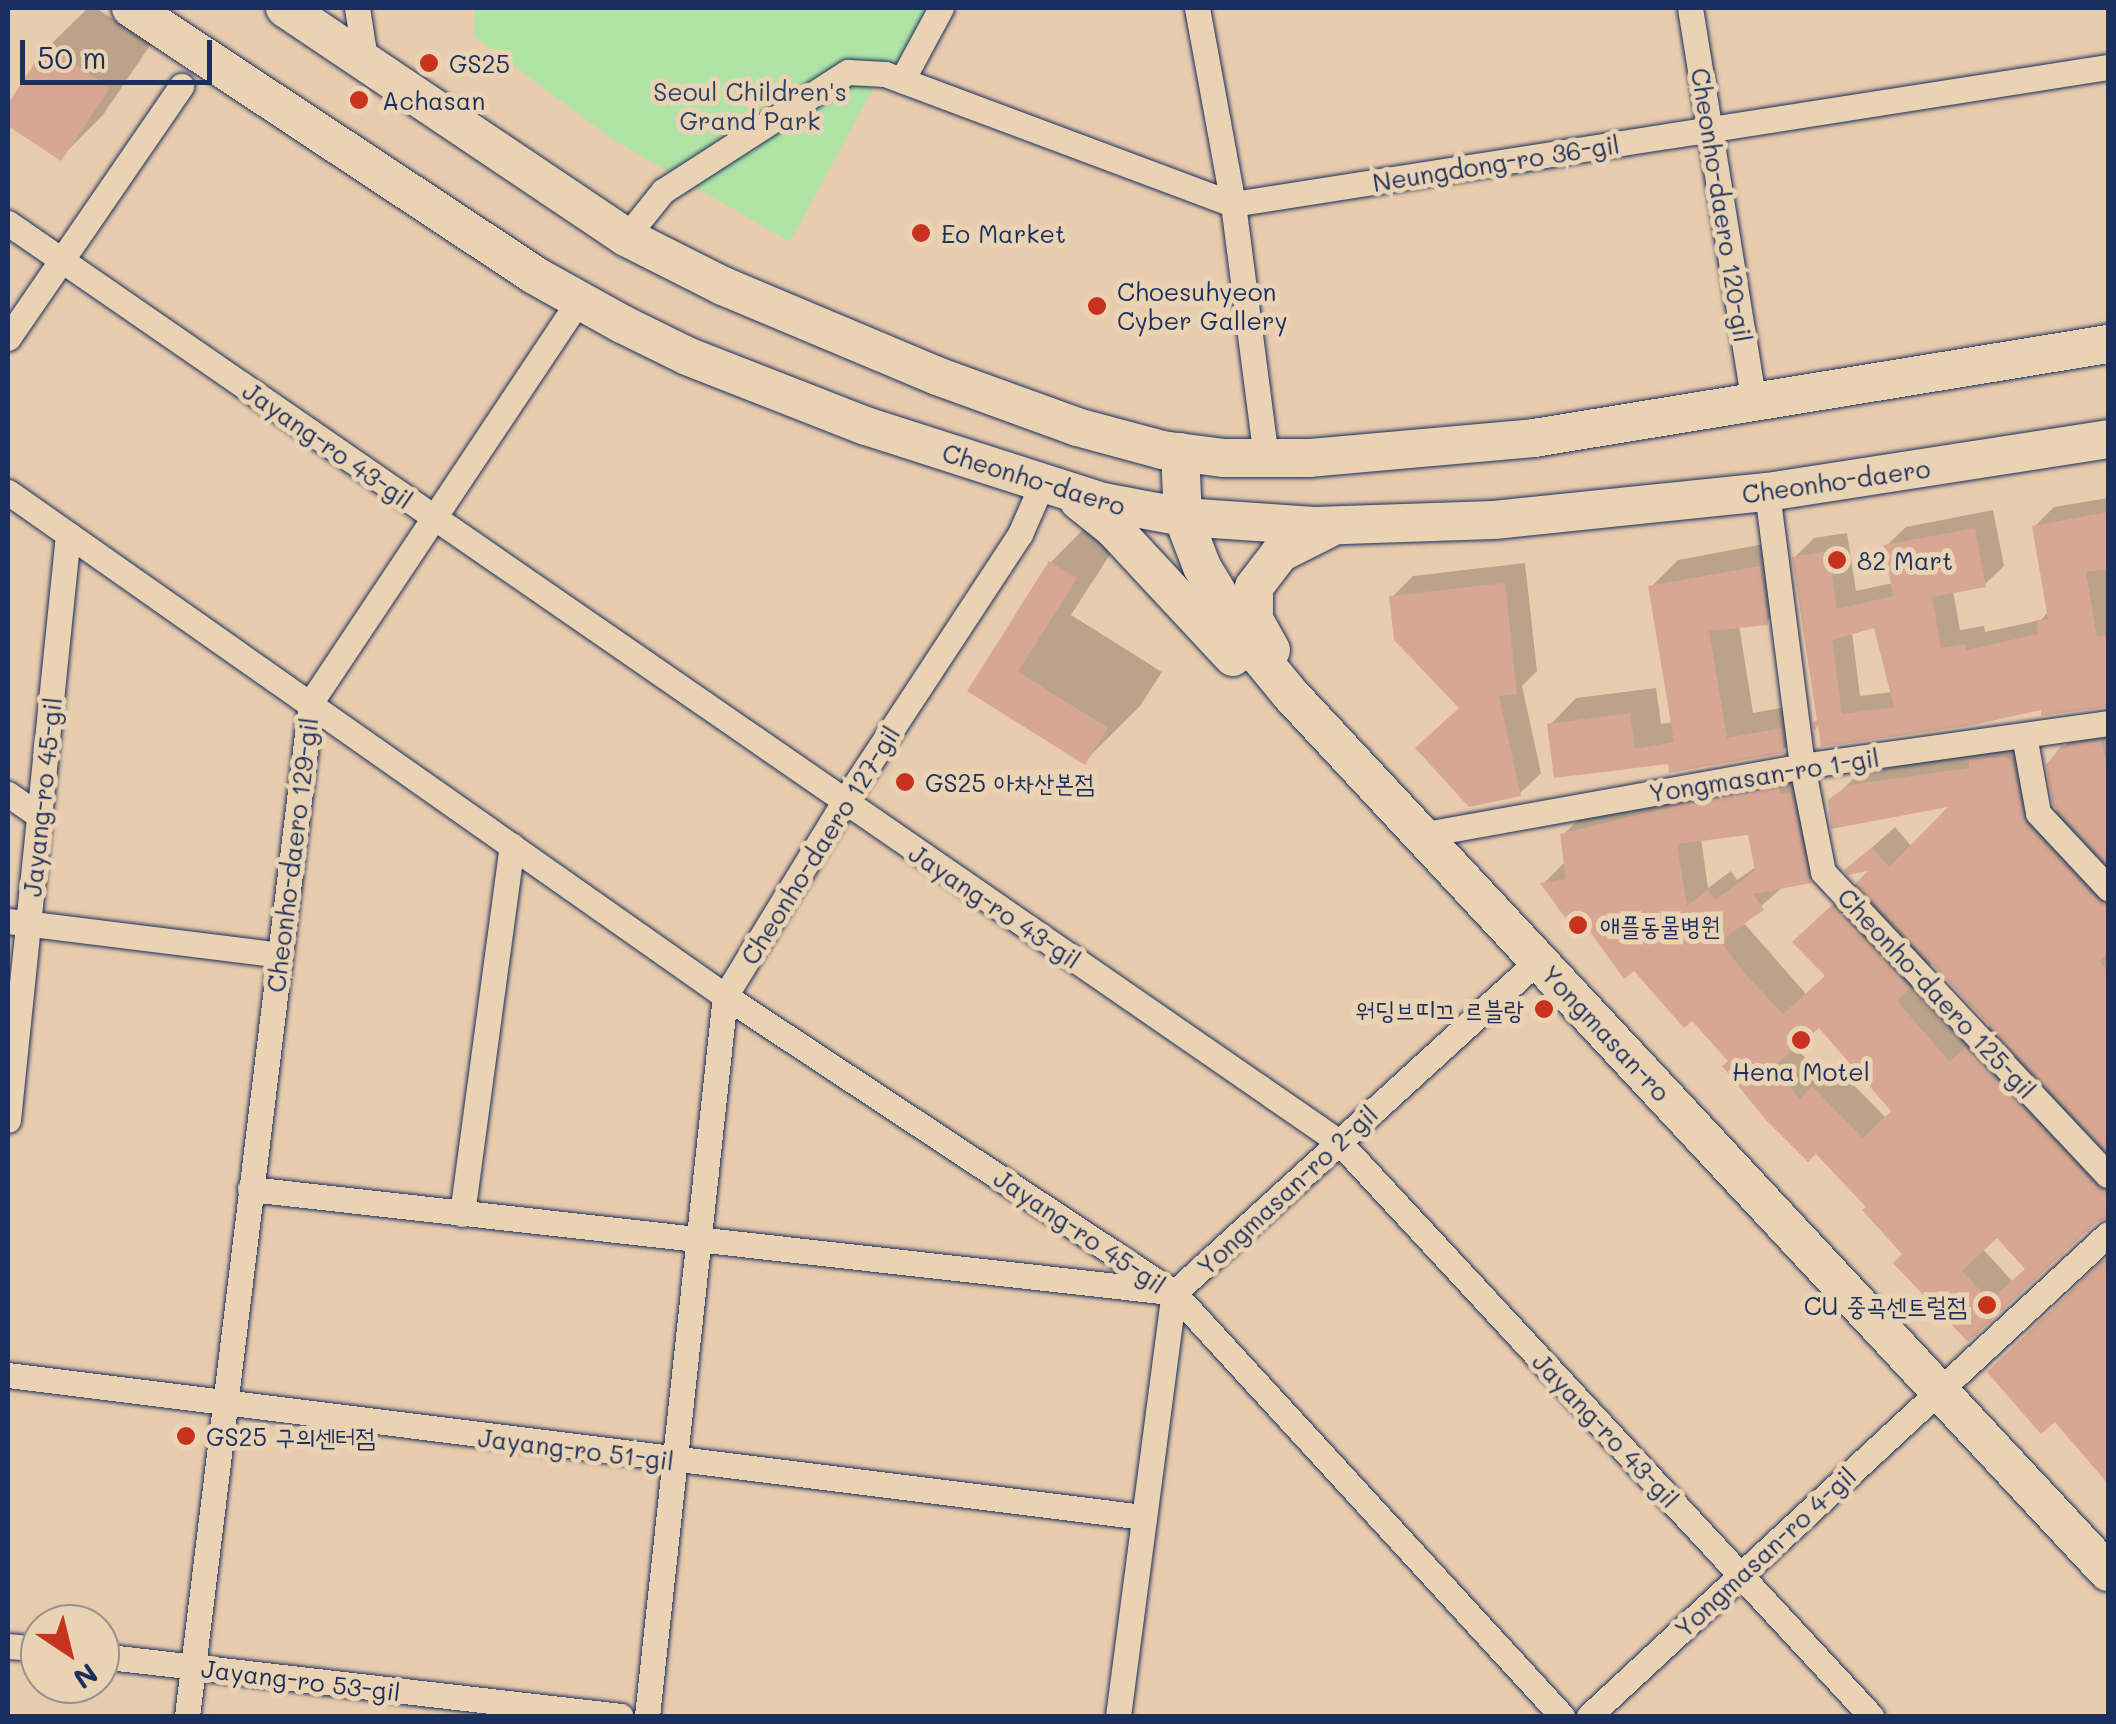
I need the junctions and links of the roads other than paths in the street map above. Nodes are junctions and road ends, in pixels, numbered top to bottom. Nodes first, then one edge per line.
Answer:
1 (131, 8) edge
2 (286, 8) edge
3 (357, 8) edge
4 (942, 8) edge
5 (1197, 8) edge
6 (1690, 8) edge
7 (366, 65) junction
8 (2108, 67) edge
9 (902, 80) junction
10 (181, 86) dead end
11 (1708, 130) junction
12 (1233, 204) junction
13 (8, 224) edge
14 (626, 237) junction
15 (61, 260) junction
16 (578, 301) junction
17 (8, 338) edge
18 (2108, 344) edge
19 (1754, 403) junction
20 (2108, 439) edge
21 (1180, 452) junction
22 (1266, 459) junction
23 (1054, 487) junction
24 (8, 492) edge
25 (1766, 492) junction
26 (1183, 517) junction
27 (434, 518) junction
28 (1338, 526) junction
29 (68, 534) junction
30 (1290, 694) junction
31 (311, 702) junction
32 (2108, 723) edge
33 (2024, 735) junction
34 (1802, 766) junction
35 (8, 794) edge
36 (844, 802) junction
37 (40, 816) junction
38 (1420, 835) junction
39 (512, 845) junction
40 (2108, 888) edge
41 (18, 922) edge
42 (280, 956) junction
43 (1538, 961) junction
44 (725, 996) junction
45 (8, 1120) edge
46 (1338, 1142) junction
47 (2108, 1175) edge
48 (250, 1189) junction
49 (462, 1214) junction
50 (2108, 1234) edge
51 (699, 1242) junction
52 (1174, 1293) junction
53 (8, 1375) edge
54 (1940, 1388) junction
55 (224, 1403) junction
56 (675, 1462) junction
57 (1144, 1516) junction
58 (2108, 1572) edge
59 (1740, 1576) junction
60 (120, 1658) edge
61 (192, 1667) junction
62 (186, 1716) edge
63 (622, 1716) edge
64 (648, 1716) edge
65 (1118, 1716) edge
66 (1562, 1716) edge
67 (1589, 1716) edge
68 (1871, 1716) edge

1 - 16 main road, Cheonho-daero
2 - 7 main road
3 - 7 street
4 - 9 street
5 - 12 street
6 - 11 street, Cheonho-daero 120-gil
7 - 14 main road
8 - 11 street, Neungdong-ro 36-gil
9 - 12 street, Neungdong-ro 36-gil
9 - 14 street, Neungdong-ro 36-gil
10 - 15 street
11 - 12 street, Neungdong-ro 36-gil
11 - 19 street, Cheonho-daero 120-gil
12 - 22 street
13 - 15 street, Jayang-ro 43-gil
14 - 21 main road
15 - 17 street
15 - 27 street, Jayang-ro 43-gil
16 - 23 main road, Cheonho-daero
16 - 27 street, Cheonho-daero 129-gil
18 - 19 main road
19 - 22 main road
20 - 25 main road, Cheonho-daero
21 - 22 main road
21 - 26 main road, Yongmasan-ro
23 - 26 main road, Cheonho-daero
23 - 30 main road
23 - 36 street, Cheonho-daero 127-gil
24 - 29 street, Jayang-ro 45-gil
25 - 28 main road, Cheonho-daero
25 - 34 street, Cheonho-daero 125-gil
26 - 28 main road, Cheonho-daero
26 - 30 main road, Yongmasan-ro
27 - 31 street, Cheonho-daero 129-gil
27 - 36 street, Jayang-ro 43-gil
28 - 30 main road
29 - 31 street, Jayang-ro 45-gil
29 - 37 street, Jayang-ro 45-gil
30 - 38 main road, Yongmasan-ro
31 - 39 street, Jayang-ro 45-gil
31 - 42 street, Cheonho-daero 129-gil
32 - 33 street, Yongmasan-ro 1-gil
33 - 34 street, Yongmasan-ro 1-gil
33 - 40 street
34 - 38 street, Yongmasan-ro 1-gil
34 - 47 street, Cheonho-daero 125-gil
35 - 37 street
36 - 44 street, Cheonho-daero 127-gil
36 - 46 street, Jayang-ro 43-gil
37 - 41 street, Jayang-ro 45-gil
38 - 43 main road, Yongmasan-ro
39 - 44 street, Jayang-ro 45-gil
39 - 49 street
41 - 42 street
41 - 45 street, Jayang-ro 45-gil
42 - 48 street, Cheonho-daero 129-gil
43 - 46 street, Yongmasan-ro 2-gil
43 - 54 main road, Yongmasan-ro
44 - 51 street, Cheonho-daero 127-gil
44 - 52 street, Jayang-ro 45-gil
46 - 52 street, Yongmasan-ro 2-gil
46 - 59 street, Jayang-ro 43-gil
48 - 49 street
48 - 55 street, Cheonho-daero 129-gil
49 - 51 street
50 - 54 street, Yongmasan-ro 4-gil
51 - 52 street
51 - 56 street, Cheonho-daero 127-gil
52 - 57 street, Yongmasan-ro 2-gil
52 - 66 street, Jayang-ro 45-gil
53 - 55 street, Jayang-ro 51-gil
54 - 58 main road, Yongmasan-ro
54 - 59 street, Yongmasan-ro 4-gil
55 - 56 street, Jayang-ro 51-gil
55 - 61 street, Cheonho-daero 129-gil
56 - 57 street, Jayang-ro 51-gil
56 - 64 street, Cheonho-daero 127-gil
57 - 65 street, Yongmasan-ro 2-gil
59 - 67 street, Yongmasan-ro 4-gil
59 - 68 street, Jayang-ro 43-gil
60 - 61 street, Jayang-ro 53-gil
61 - 62 street, Cheonho-daero 129-gil
61 - 63 street, Jayang-ro 53-gil

